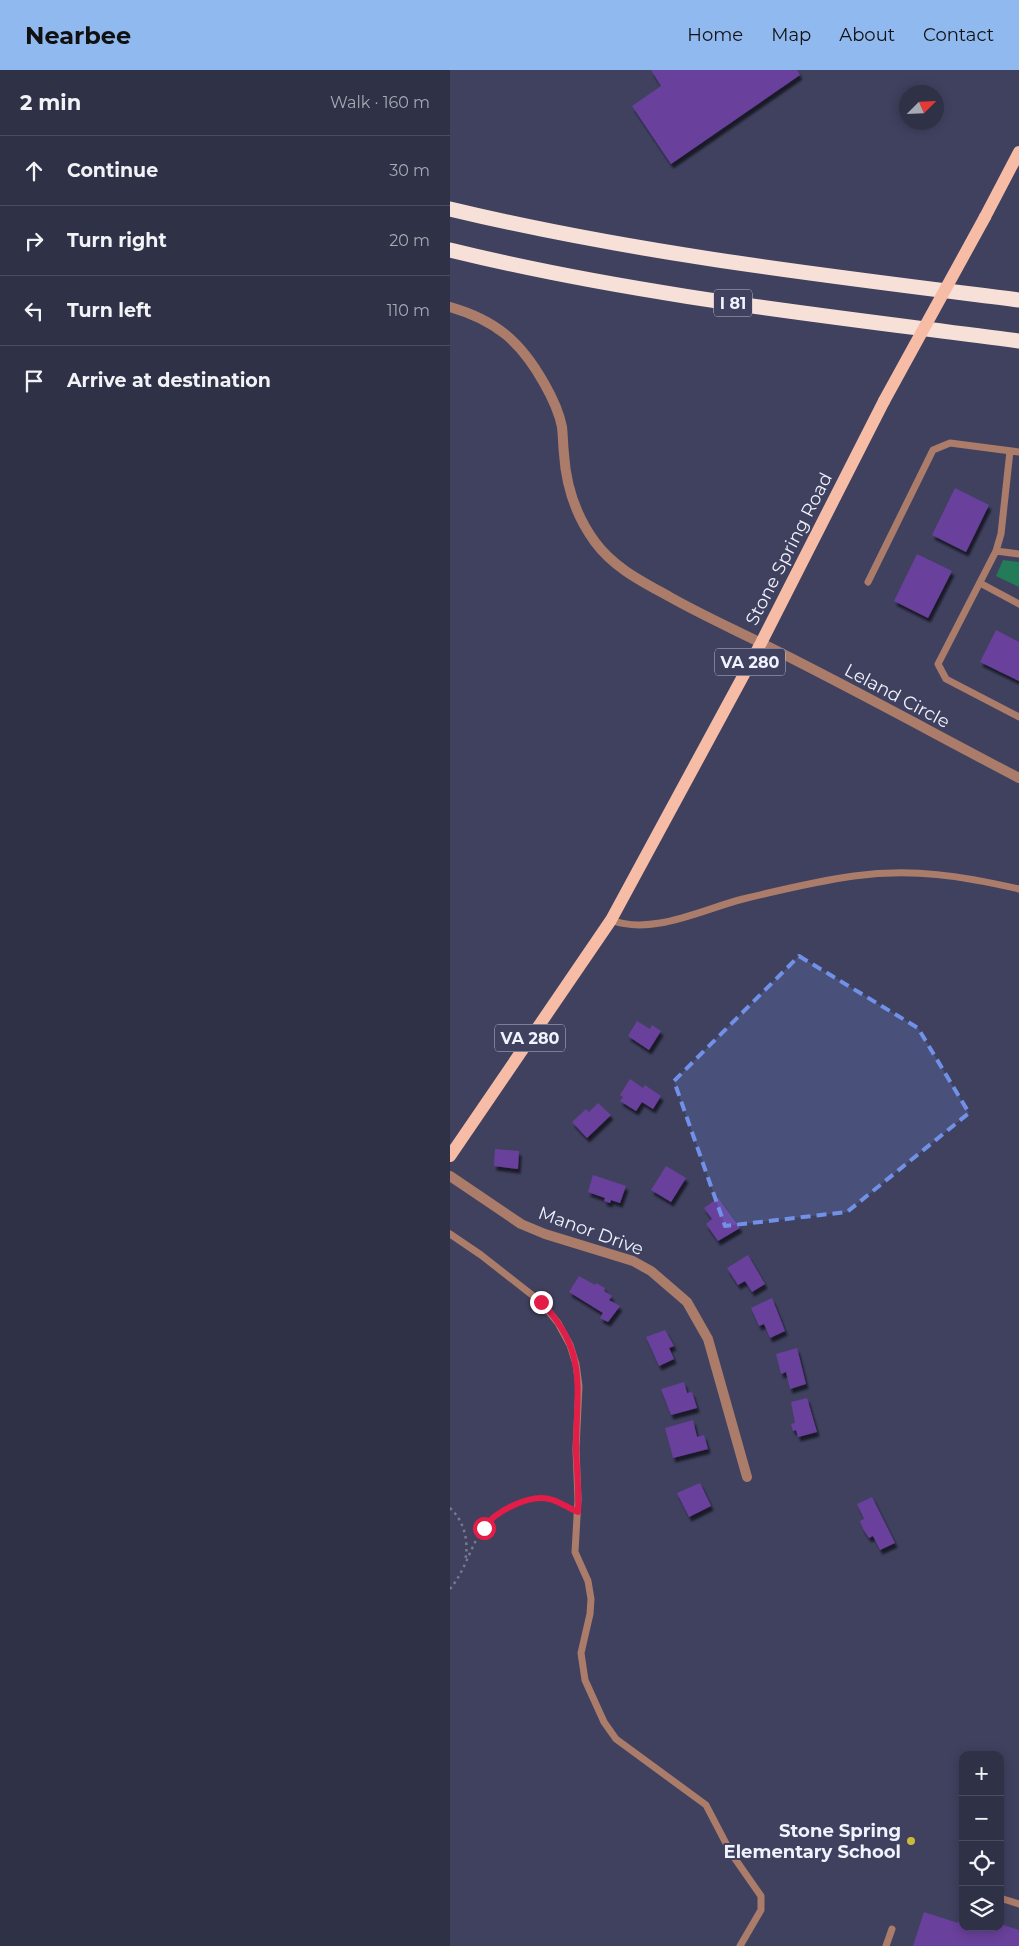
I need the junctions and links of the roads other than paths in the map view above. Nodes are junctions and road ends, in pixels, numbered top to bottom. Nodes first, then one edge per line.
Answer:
1 (1019, 152) edge
2 (450, 209) edge
3 (450, 250) edge
4 (1019, 300) edge
5 (450, 307) edge
6 (1019, 341) edge
7 (1010, 451) junction
8 (1019, 452) edge
9 (996, 552) junction
10 (1019, 554) edge
11 (868, 582) dead end
12 (980, 583) junction
13 (1019, 604) edge
14 (761, 643) junction
15 (1019, 717) edge
16 (1019, 778) edge
17 (1019, 890) edge
18 (611, 920) junction
19 (450, 1156) edge
20 (450, 1176) edge
21 (450, 1234) edge
22 (747, 1477) dead end
23 (1004, 1899) edge
24 (1019, 1904) edge
25 (892, 1929) dead end
26 (740, 1946) edge
27 (886, 1946) edge

1 - 14 main road, Stone Spring Road / VA 280, bridge
2 - 4 highway, I 81
3 - 6 highway, I 81
5 - 14 street, Leland Circle
7 - 8 lane
7 - 9 lane
7 - 11 lane
9 - 10 lane
9 - 12 lane
12 - 13 lane
12 - 15 lane
14 - 16 street, Leland Circle
14 - 18 main road, Stone Spring Road / VA 280
17 - 18 lane
18 - 19 main road, Stone Spring Road / VA 280
20 - 22 street, Manor Drive
21 - 26 lane
23 - 24 lane
25 - 27 lane

